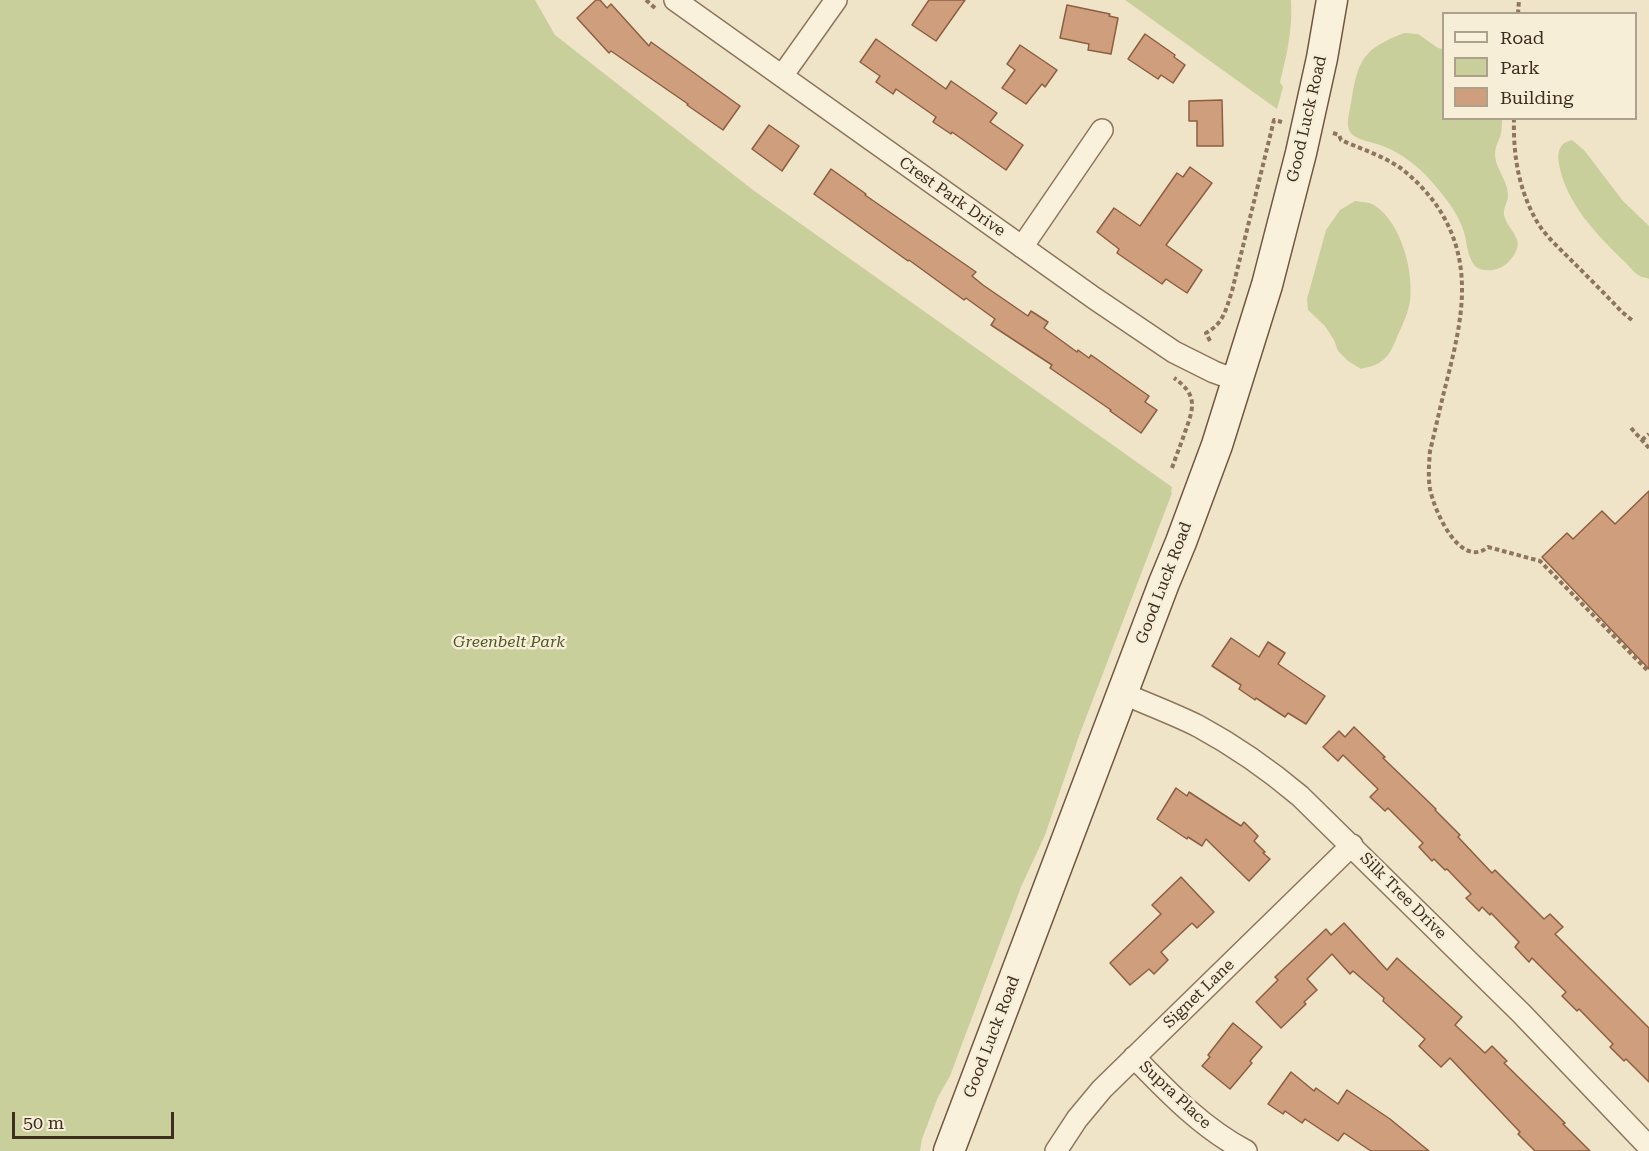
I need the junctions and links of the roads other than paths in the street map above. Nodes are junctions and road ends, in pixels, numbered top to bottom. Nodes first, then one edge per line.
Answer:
1 (675, 0) edge
2 (836, 0) edge
3 (1332, 0) edge
4 (782, 76) junction
5 (1102, 130) dead end
6 (1022, 247) junction
7 (1236, 380) junction
8 (1122, 693) junction
9 (1352, 845) junction
10 (1134, 1057) junction
11 (1649, 1147) edge
12 (949, 1151) edge
13 (1056, 1151) edge
14 (1246, 1151) edge

1 - 4 street, Crest Park Drive
2 - 4 street
3 - 7 main road, Good Luck Road
4 - 6 street, Crest Park Drive
5 - 6 street
6 - 7 street, Crest Park Drive
7 - 8 main road, Good Luck Road
8 - 9 street, Silk Tree Drive
8 - 12 main road, Good Luck Road
9 - 10 street, Signet Lane
9 - 11 street, Silk Tree Drive
10 - 13 street, Signet Lane
10 - 14 street, Supra Place

